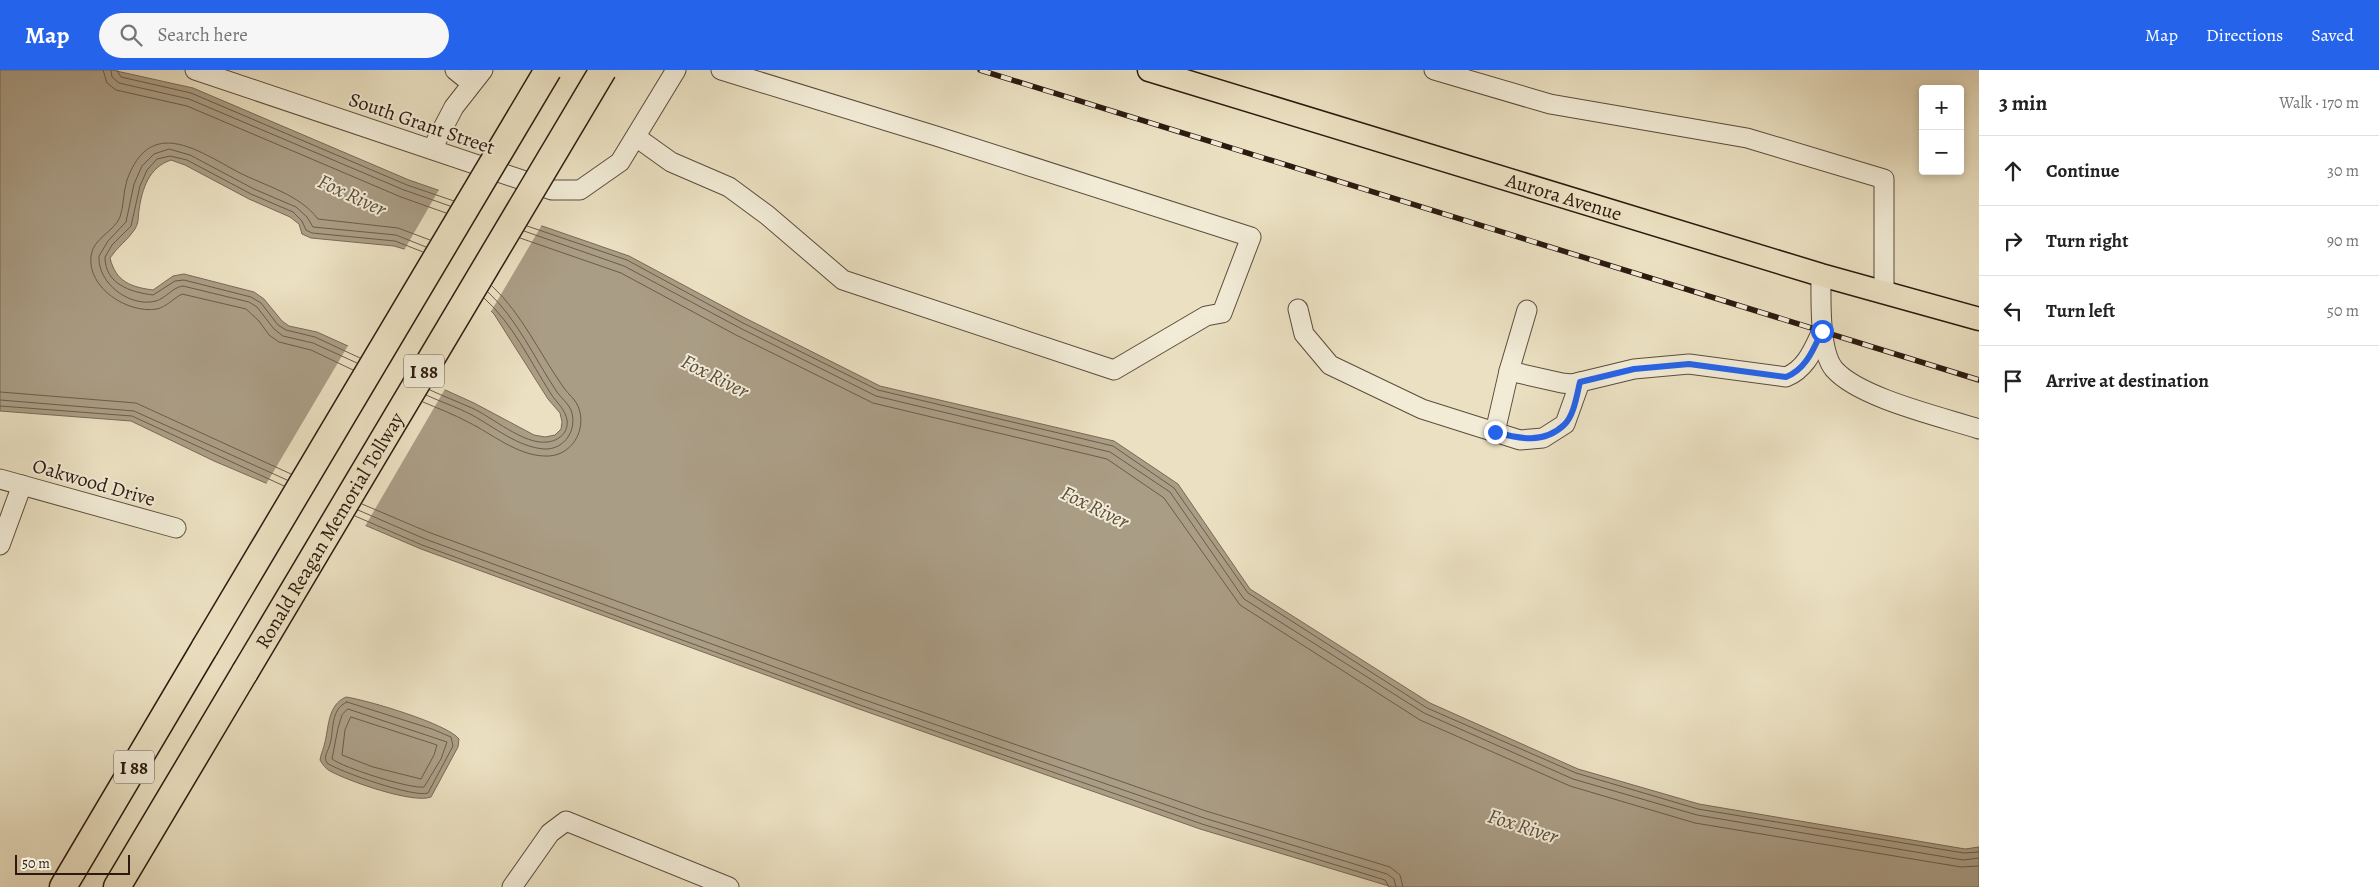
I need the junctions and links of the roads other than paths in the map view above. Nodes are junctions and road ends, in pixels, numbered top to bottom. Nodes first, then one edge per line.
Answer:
1 (197, 70) edge
2 (455, 70) edge
3 (548, 70) edge
4 (603, 70) edge
5 (676, 70) edge
6 (721, 70) edge
7 (1149, 70) edge
8 (1434, 70) edge
9 (477, 76) edge
10 (636, 137) junction
11 (432, 150) junction
12 (1821, 275) junction
13 (1884, 293) junction
14 (1298, 309) dead end
15 (1527, 310) dead end
16 (1979, 319) edge
17 (1822, 331) junction
18 (1509, 371) junction
19 (1580, 382) junction
20 (1979, 429) edge
21 (1495, 432) junction
22 (0, 479) edge
23 (22, 485) junction
24 (176, 528) dead end
25 (0, 546) edge
26 (63, 887) edge
27 (118, 887) edge
28 (512, 887) edge
29 (729, 887) edge

1 - 11 street, South Grant Street
2 - 9 street
3 - 26 highway, I 88, bridge
4 - 27 highway, Ronald Reagan Memorial Tollway / I 88, bridge
5 - 10 street
6 - 10 street
7 - 12 main road, Aurora Avenue
8 - 13 street
9 - 11 street
10 - 11 street, South Grant Street
12 - 13 main road, Aurora Avenue
12 - 17 street
13 - 16 main road, Aurora Avenue
14 - 21 street
15 - 18 street
17 - 19 street
17 - 20 street
18 - 19 street
18 - 21 street
19 - 21 street
22 - 23 street, Oakwood Drive
23 - 24 street, Oakwood Drive
23 - 25 street
28 - 29 street

